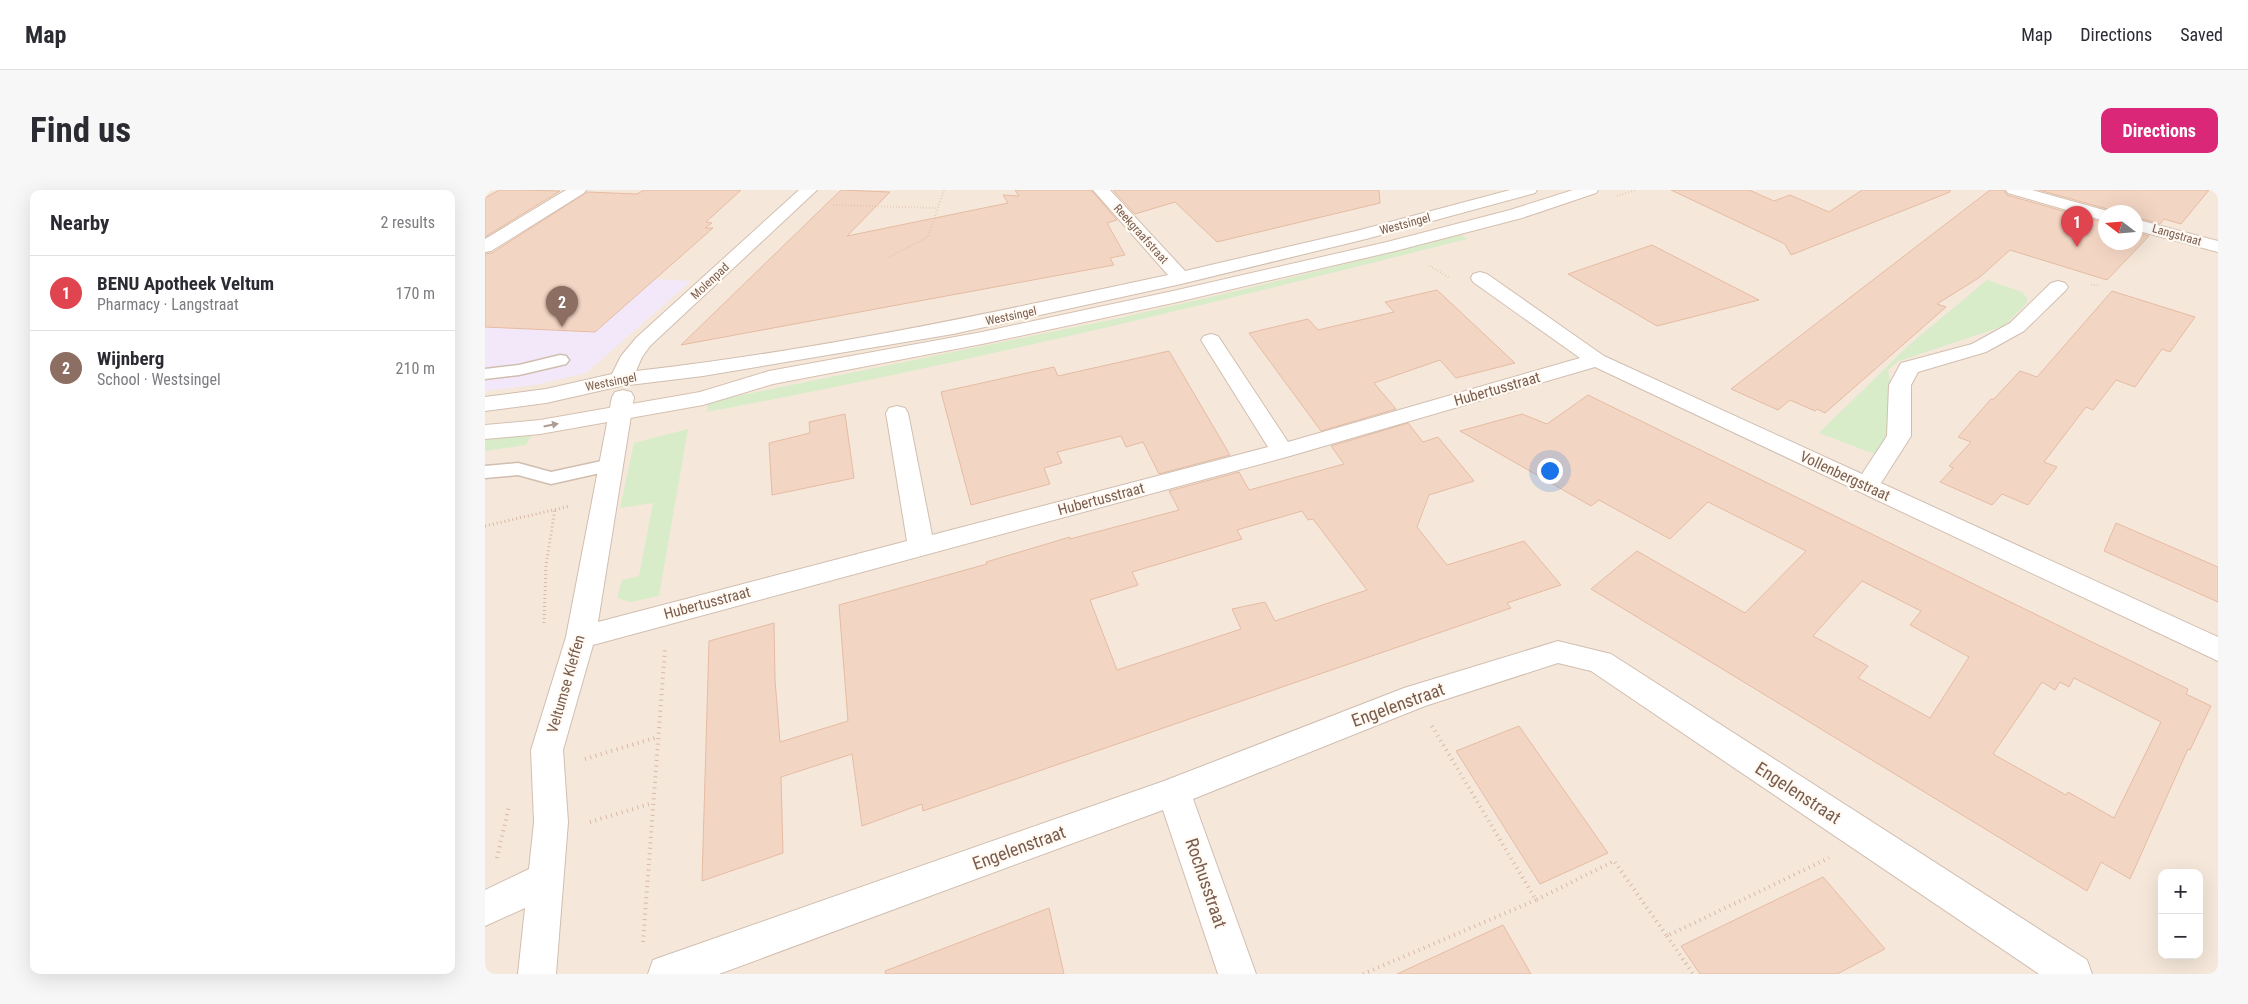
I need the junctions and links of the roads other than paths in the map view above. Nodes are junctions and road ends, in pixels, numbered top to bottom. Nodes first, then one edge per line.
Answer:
1 (578, 190) edge
2 (809, 190) edge
3 (1101, 190) edge
4 (1529, 190) edge
5 (1590, 190) edge
6 (2014, 190) edge
7 (1502, 193) edge
8 (2098, 214) edge
9 (2143, 226) edge
10 (485, 247) edge
11 (2218, 247) edge
12 (1181, 278) junction
13 (1482, 279) road end
14 (2057, 286) dead end
15 (1211, 340) dead end
16 (560, 360) dead end
17 (1597, 360) junction
18 (485, 374) edge
19 (621, 396) junction
20 (485, 404) edge
21 (897, 413) dead end
22 (485, 427) edge
23 (485, 432) edge
24 (1282, 452) junction
25 (611, 465) junction
26 (485, 472) edge
27 (1867, 486) junction
28 (921, 547) junction
29 (581, 637) junction
30 (2218, 650) edge
31 (1174, 792) junction
32 (546, 879) junction
33 (485, 909) edge
34 (537, 974) edge
35 (667, 974) edge
36 (1237, 974) edge
37 (2073, 974) edge

1 - 10 street
2 - 19 street, Molenpad
3 - 12 street, Reekgraafstraat
4 - 7 street, Westsingel
5 - 19 street, Westsingel
6 - 8 street
7 - 12 street, Westsingel
9 - 11 street, Langstraat
12 - 19 street, Westsingel
13 - 17 street, Vollenbergstraat
14 - 27 street
15 - 24 street
16 - 18 lane
17 - 24 street, Hubertusstraat
17 - 27 street, Vollenbergstraat
19 - 20 street, Westsingel
19 - 22 street, Westsingel
23 -> 19 street, Westsingel
19 - 25 street, Veltumse Kleffen
21 - 28 street
24 - 28 street, Hubertusstraat
25 - 26 lane
25 - 29 street, Veltumse Kleffen
27 - 30 street, Vollenbergstraat
28 - 29 street, Hubertusstraat
29 - 32 street, Veltumse Kleffen
31 - 35 street, Engelenstraat
31 - 36 street, Rochusstraat
31 - 37 street, Engelenstraat
32 - 33 street
32 - 34 street, Veltumse Kleffen

